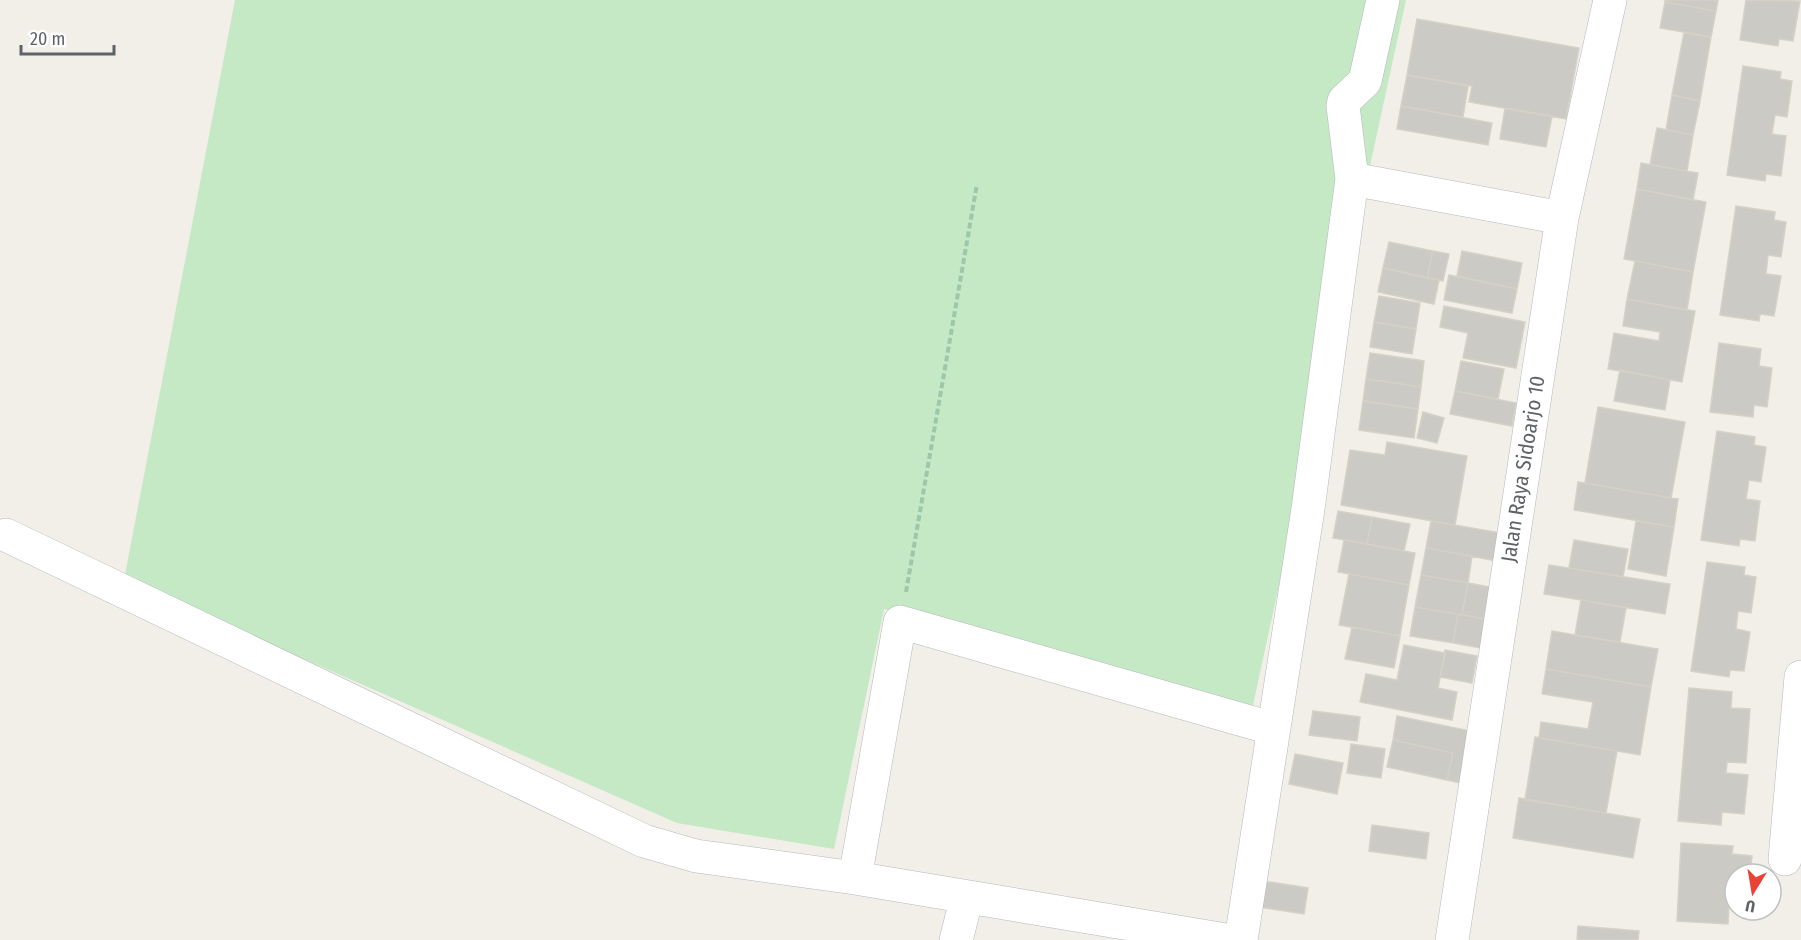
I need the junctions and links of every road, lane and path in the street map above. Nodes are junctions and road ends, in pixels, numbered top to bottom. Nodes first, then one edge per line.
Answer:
1 (1383, 0) edge
2 (1610, 0) edge
3 (1352, 179) junction
4 (977, 184) dead end
5 (1562, 218) junction
6 (6, 535) dead end
7 (900, 622) junction
8 (1801, 677) edge
9 (1274, 729) junction
10 (1785, 859) dead end
11 (855, 878) junction
12 (967, 897) junction
13 (956, 940) edge
14 (1226, 940) edge
15 (1241, 940) edge
16 (1452, 940) edge

1 - 3 street
2 - 5 street, Jalan Raya Sidoarjo 10
3 - 5 street
3 - 9 street
4 - 7 path
5 - 16 street, Jalan Raya Sidoarjo 10
6 - 11 street
7 - 9 street
7 - 11 street
8 - 10 street
9 - 15 street
11 - 12 street
12 - 13 street
12 - 14 street

